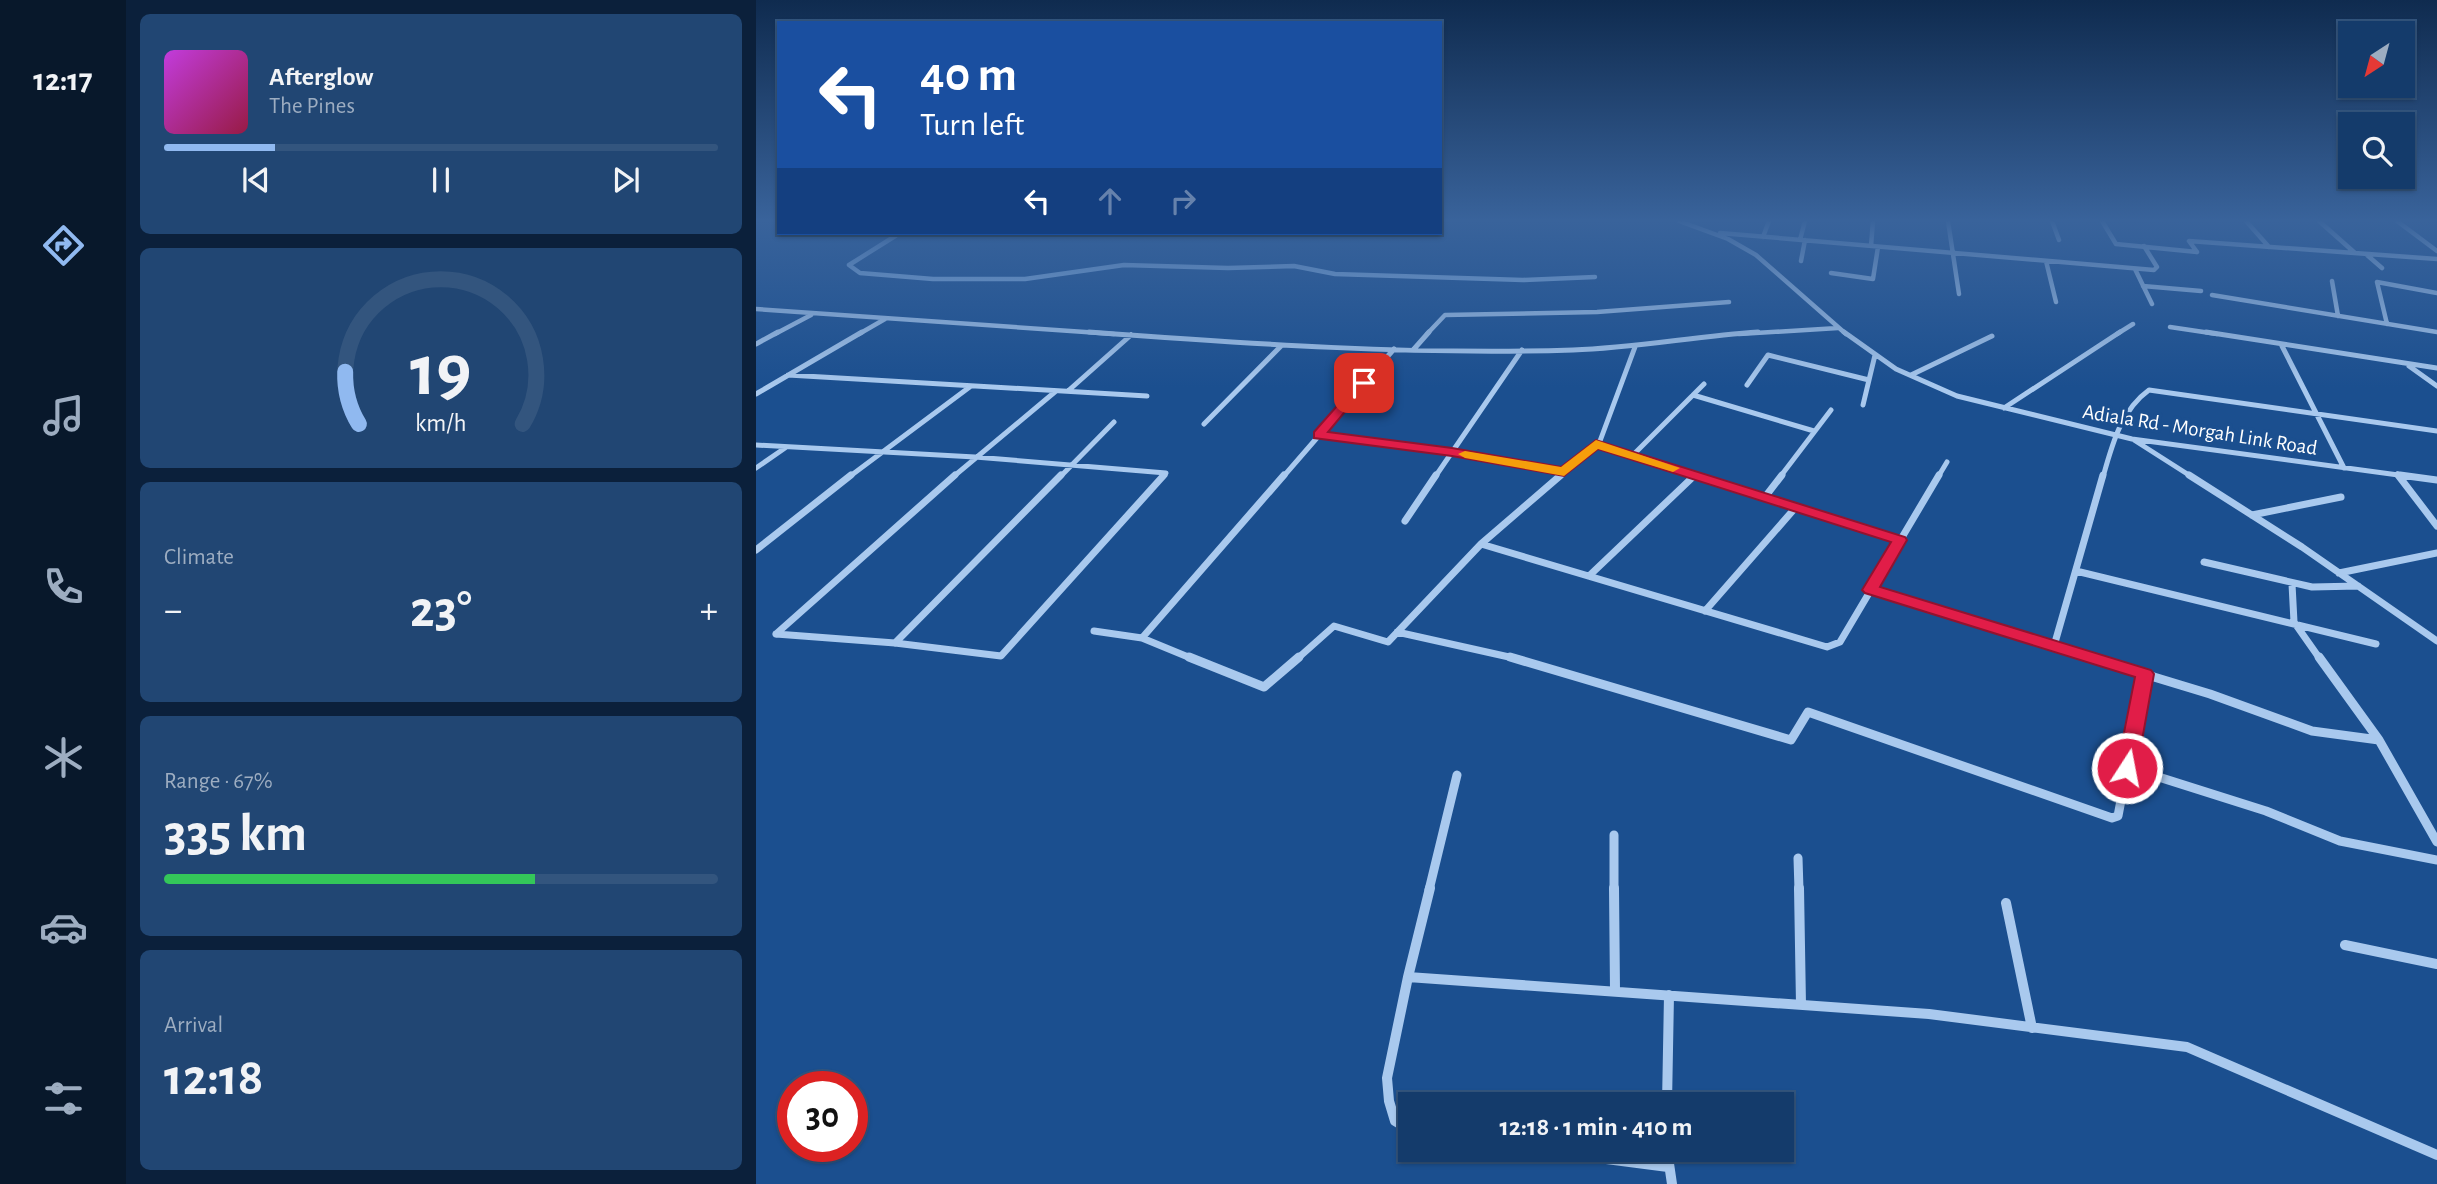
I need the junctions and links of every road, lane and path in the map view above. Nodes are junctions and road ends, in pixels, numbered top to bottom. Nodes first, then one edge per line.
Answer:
1 (1780, 276) edge
2 (1850, 276) edge
3 (1873, 276) edge
4 (1956, 276) edge
5 (2050, 276) edge
6 (2138, 276) edge
7 (2332, 281) dead end
8 (2143, 286) junction
9 (2201, 291) dead end
10 (2437, 293) edge
11 (1959, 294) dead end
12 (2212, 295) dead end
13 (1729, 302) dead end
14 (2056, 302) dead end
15 (2152, 304) dead end
16 (756, 309) edge
17 (813, 314) junction
18 (2338, 316) junction
19 (885, 319) junction
20 (2133, 324) dead end
21 (2387, 324) junction
22 (2170, 327) dead end
23 (1838, 328) junction
24 (2437, 332) edge
25 (1131, 335) junction
26 (1992, 336) dead end
27 (756, 344) edge
28 (1281, 346) junction
29 (2282, 346) junction
30 (1635, 347) junction
31 (1394, 349) junction
32 (1414, 349) junction
33 (1522, 350) junction
34 (1875, 355) junction
35 (2408, 365) junction
36 (2437, 368) edge
37 (788, 375) junction
38 (1911, 375) junction
39 (1869, 380) junction
40 (1704, 384) dead end
41 (1747, 385) dead end
42 (971, 386) junction
43 (2437, 386) edge
44 (1056, 391) junction
45 (1068, 391) junction
46 (756, 394) edge
47 (1693, 395) junction
48 (1147, 396) dead end
49 (1863, 405) dead end
50 (2004, 408) junction
51 (1831, 410) dead end
52 (2317, 415) junction
53 (1114, 422) dead end
54 (1204, 424) dead end
55 (1814, 430) junction
56 (2437, 431) edge
57 (1319, 435) junction
58 (2115, 435) junction
59 (2132, 439) junction
60 (1596, 444) junction
61 (756, 445) edge
62 (786, 447) junction
63 (1452, 452) junction
64 (879, 453) junction
65 (1633, 455) junction
66 (975, 457) junction
67 (1947, 462) dead end
68 (1071, 464) junction
69 (756, 468) edge
70 (2344, 468) junction
71 (1564, 472) junction
72 (2397, 474) junction
73 (1695, 475) junction
74 (2437, 480) edge
75 (1765, 497) junction
76 (2341, 497) dead end
77 (1796, 507) junction
78 (2252, 515) junction
79 (1405, 521) dead end
80 (2437, 526) edge
81 (1900, 540) junction
82 (1481, 544) junction
83 (756, 550) edge
84 (2437, 553) edge
85 (2204, 562) dead end
86 (2076, 571) junction
87 (2339, 573) junction
88 (1589, 576) junction
89 (2292, 584) junction
90 (2358, 586) junction
91 (1870, 590) junction
92 (1705, 611) junction
93 (2294, 622) junction
94 (1094, 631) dead end
95 (1397, 632) junction
96 (1142, 638) junction
97 (2437, 641) edge
98 (895, 643) junction
99 (2376, 644) dead end
100 (2054, 646) junction
101 (2145, 674) junction
102 (2379, 740) junction
103 (2127, 768) junction
104 (1457, 775) dead end
105 (1614, 835) dead end
106 (2437, 842) edge
107 (1798, 858) dead end
108 (2437, 860) edge
109 (2006, 903) dead end
110 (2345, 945) dead end
111 (2437, 964) edge
112 (1408, 976) junction
113 (1615, 991) junction
114 (1669, 995) junction
115 (1801, 1005) junction
116 (2032, 1028) junction
117 (1667, 1092) edge
118 (1398, 1123) edge
119 (2437, 1155) edge
120 (1629, 1162) edge
121 (1668, 1162) edge
122 (1668, 1167) junction
123 (1672, 1184) edge

1 - 23 street, Adiala Rd - Morgah Link Road
2 - 3 street
4 - 11 street
5 - 14 street
6 - 8 street
7 - 18 street
8 - 9 street
8 - 15 street
10 - 21 street
12 - 18 street
13 - 32 street
16 - 17 street
17 - 19 street
17 - 27 street
18 - 21 street
19 - 25 street
19 - 37 street
20 - 50 street
21 - 24 street
22 - 29 street
23 - 30 street
23 - 34 street, Adiala Rd - Morgah Link Road
25 - 28 street
25 - 45 street
26 - 38 street
28 - 31 street
28 - 54 street
29 - 35 street
29 - 52 street
30 - 33 street
30 - 60 street
31 - 32 street
31 - 57 street
32 - 33 street
33 - 63 street
34 - 38 street, Adiala Rd - Morgah Link Road
34 - 39 street
35 - 36 street
35 - 43 street
37 - 42 street
37 - 46 street
38 - 50 street, Adiala Rd - Morgah Link Road
39 - 41 street
39 - 49 street
40 - 47 street
42 - 44 street
42 - 64 street
44 - 45 street
44 - 66 street
45 - 48 street
47 - 55 street
47 - 65 street
50 - 58 street, Adiala Rd - Morgah Link Road
51 - 55 street
52 - 56 street
52 - 58 street
52 - 70 street
53 - 68 street
55 - 75 street
57 - 63 street
57 - 96 street
58 - 59 street, Adiala Rd - Morgah Link Road
58 - 86 street
59 - 70 street, Adiala Rd - Morgah Link Road
59 - 78 street
60 - 65 street
60 - 71 street
61 - 62 street
62 - 64 street
62 - 69 street
63 - 71 street
63 - 79 street
64 - 66 street
64 - 83 street
65 - 73 street
66 - 68 street
66 - 98 street
67 - 81 street
68 - 98 street
68 - 98 street
70 - 72 street, Adiala Rd - Morgah Link Road
71 - 82 street
72 - 74 street, Adiala Rd - Morgah Link Road
72 - 80 street
73 - 75 street
73 - 88 street
75 - 77 street
76 - 78 street
77 - 81 street
77 - 92 street
78 - 87 street
81 - 91 street
82 - 88 street
82 - 95 street
84 - 87 street
85 - 89 street
86 - 93 street
86 - 100 street
87 - 90 street
88 - 92 street
89 - 90 street
89 - 93 street
90 - 97 street
91 - 92 street
91 - 100 street
93 - 99 street
93 - 102 street
94 - 96 street
95 - 96 street
95 - 103 street
100 - 101 street
101 - 102 street
101 - 103 street
102 - 106 street
103 - 108 street
104 - 112 street
105 - 113 street
107 - 115 street
109 - 116 street
110 - 111 street
112 - 113 street
112 - 118 street
113 - 114 street
114 - 115 street
114 - 117 street
115 - 116 street
116 - 119 street
120 - 122 street
121 - 122 street
122 - 123 street

